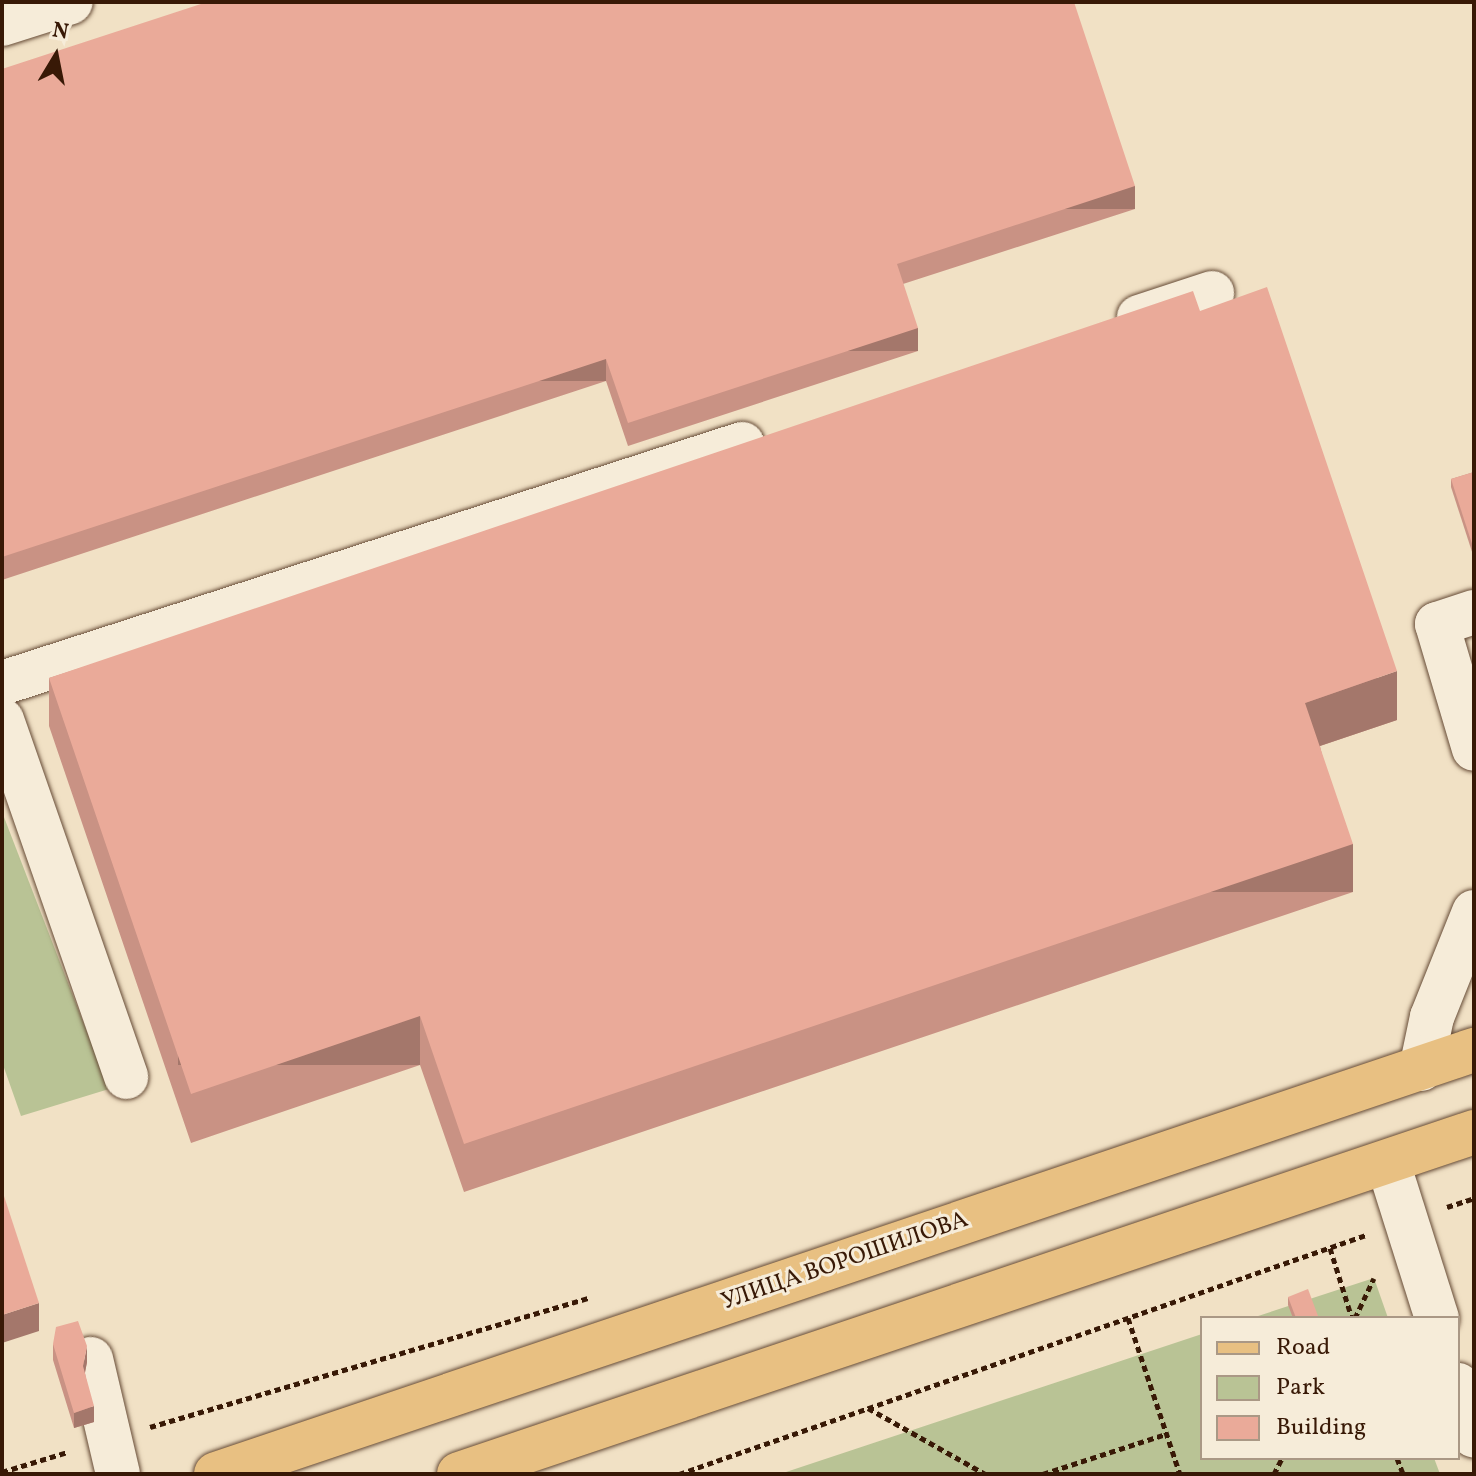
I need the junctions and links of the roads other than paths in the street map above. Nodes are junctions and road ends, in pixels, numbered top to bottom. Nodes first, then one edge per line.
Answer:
1 (71, 2) edge
2 (2, 24) edge
3 (1212, 293) dead end
4 (1091, 332) edge
5 (788, 429) edge
6 (1474, 612) edge
7 (2, 683) edge
8 (2, 720) edge
9 (1474, 749) edge
10 (1474, 912) edge
11 (1474, 1050) edge
12 (1421, 1069) junction
13 (126, 1077) dead end
14 (1474, 1132) edge
15 (1388, 1163) junction
16 (1436, 1316) edge
17 (91, 1359) dead end
18 (1460, 1391) edge
19 (1474, 1436) edge
20 (114, 1457) edge
21 (216, 1474) edge
22 (459, 1474) edge

1 - 2 street
3 - 4 street
5 - 7 street
6 - 9 street
8 - 13 street
10 - 12 street
11 - 12 main road, УЛИЦА ВОРОШИЛОВА
12 - 21 main road, УЛИЦА ВОРОШИЛОВА
14 - 15 main road
15 - 16 street
15 - 22 main road
17 - 20 street
18 - 19 street

